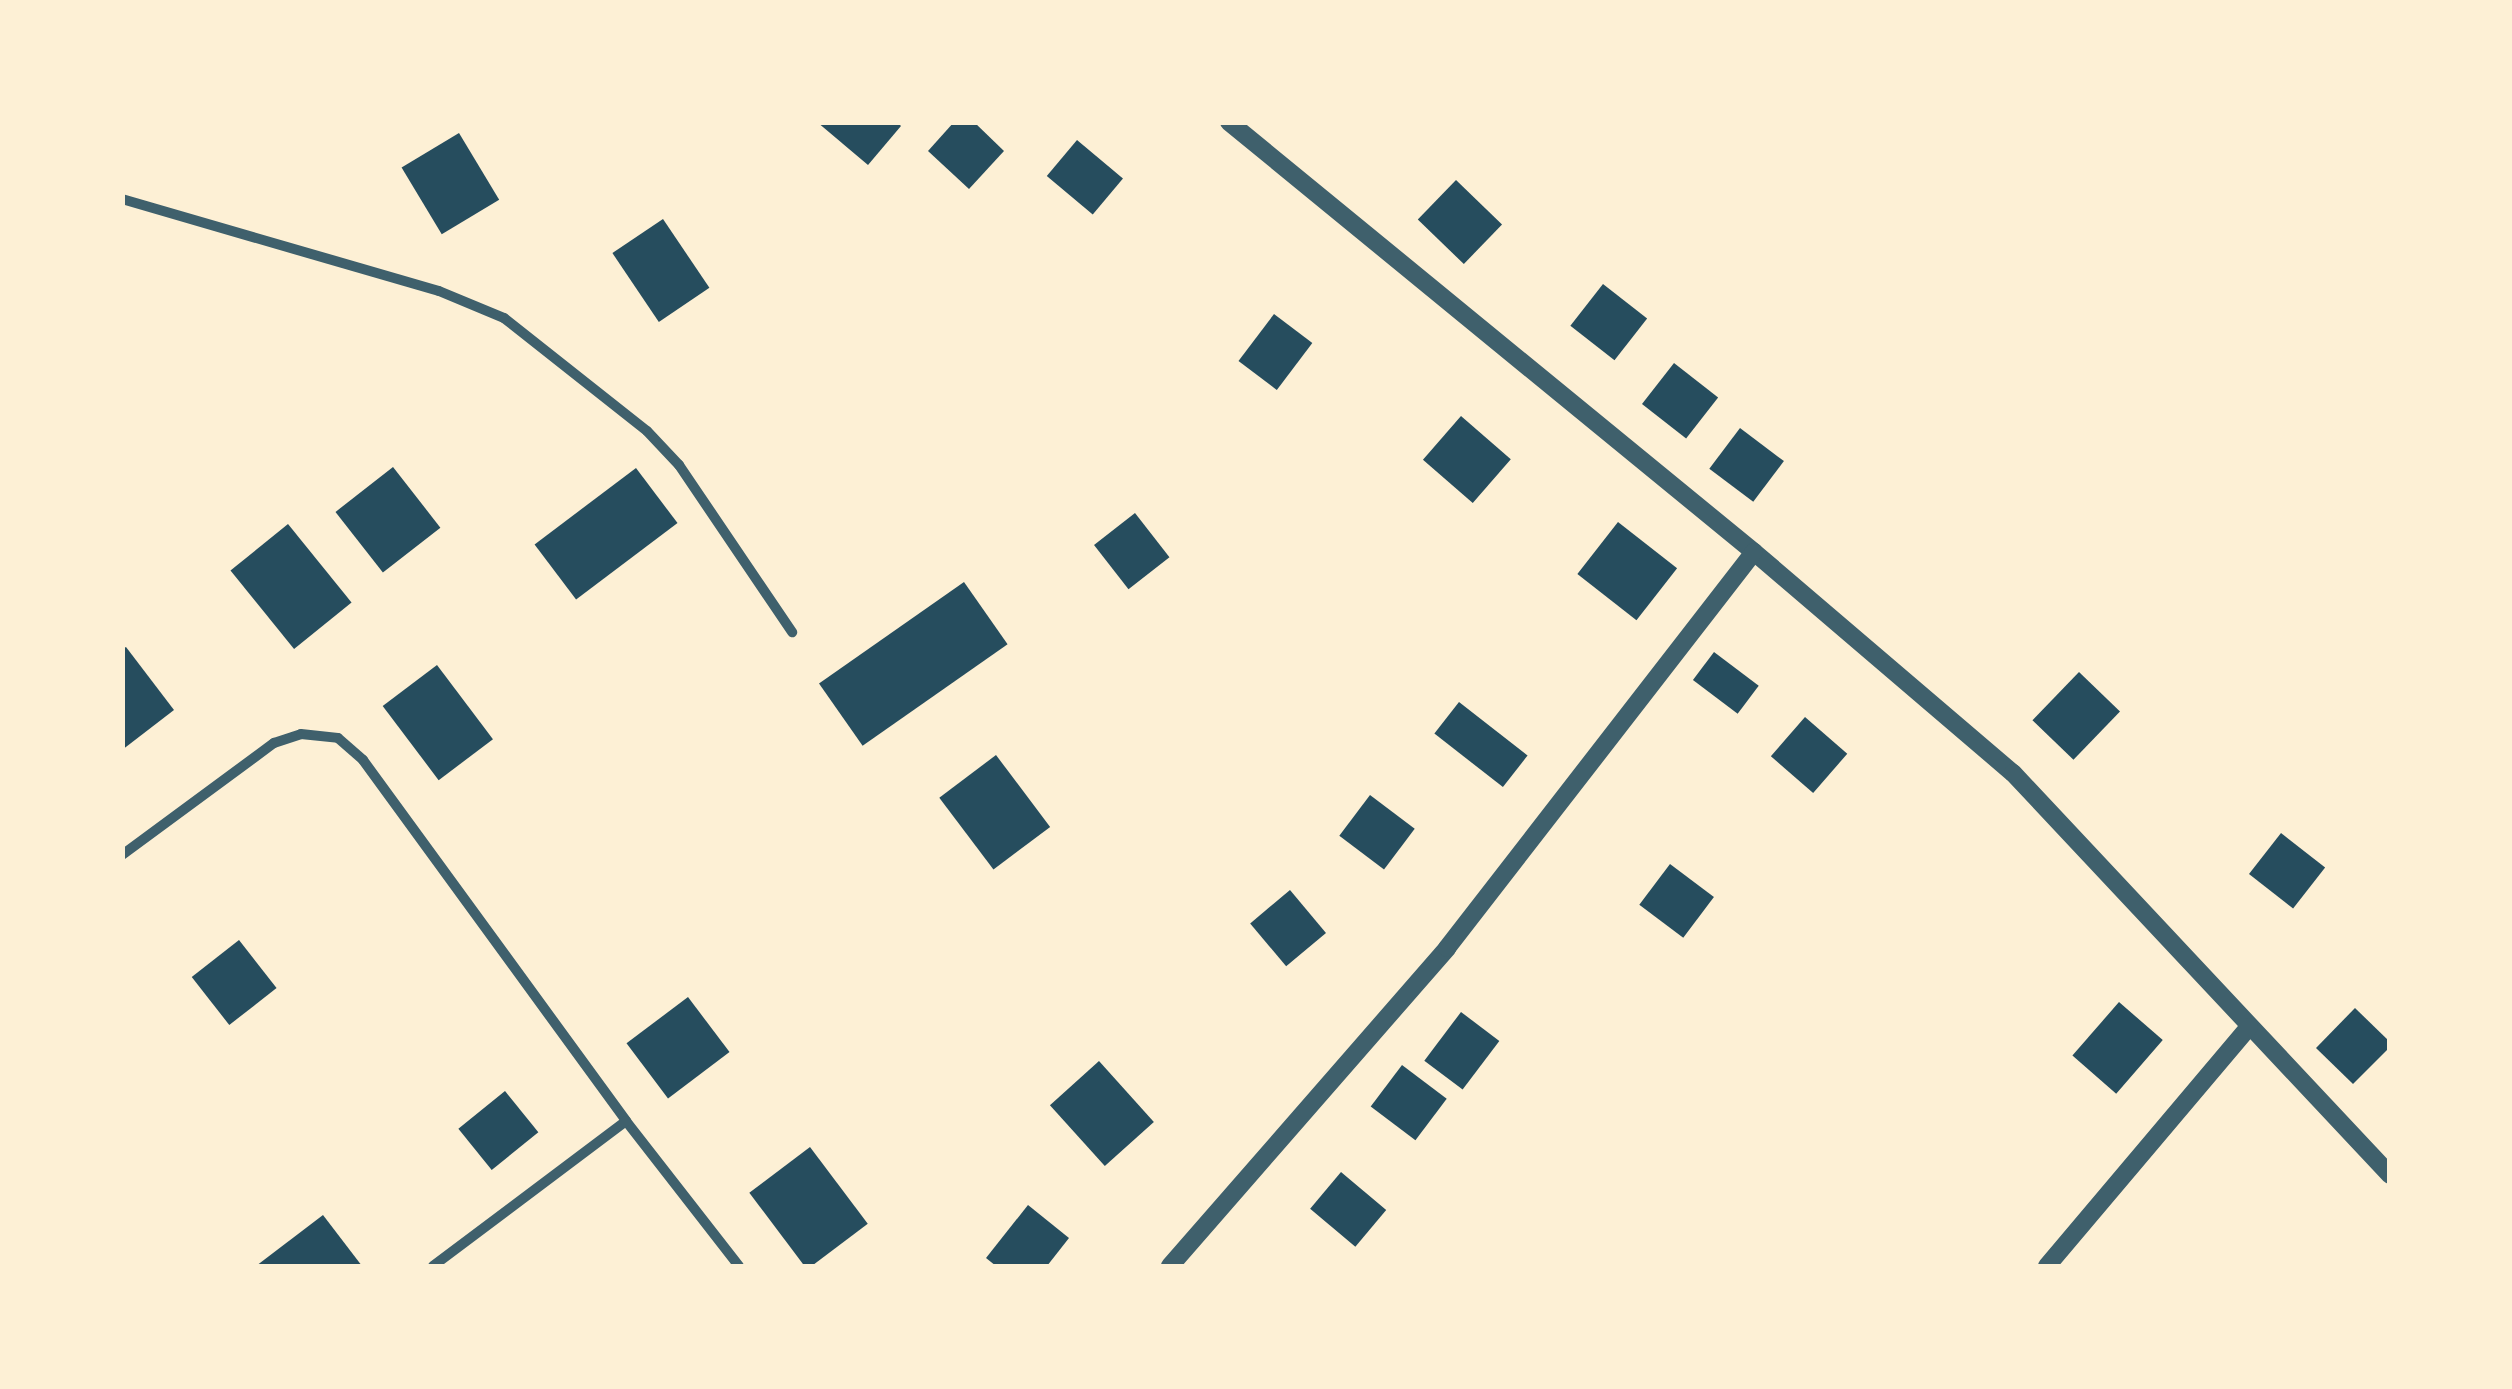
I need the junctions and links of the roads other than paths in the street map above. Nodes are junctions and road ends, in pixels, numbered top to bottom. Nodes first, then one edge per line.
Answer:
1 (1229, 122) edge
2 (122, 200) edge
3 (1754, 552) junction
4 (792, 632) dead end
5 (122, 854) edge
6 (2249, 1026) junction
7 (626, 1121) junction
8 (2390, 1175) edge
9 (432, 1266) edge
10 (739, 1266) edge
11 (1170, 1266) edge
12 (2047, 1266) edge

1 - 3 street
2 - 4 street
3 - 6 street
3 - 11 street
5 - 7 street
6 - 8 street
6 - 12 street
7 - 9 street
7 - 10 street

